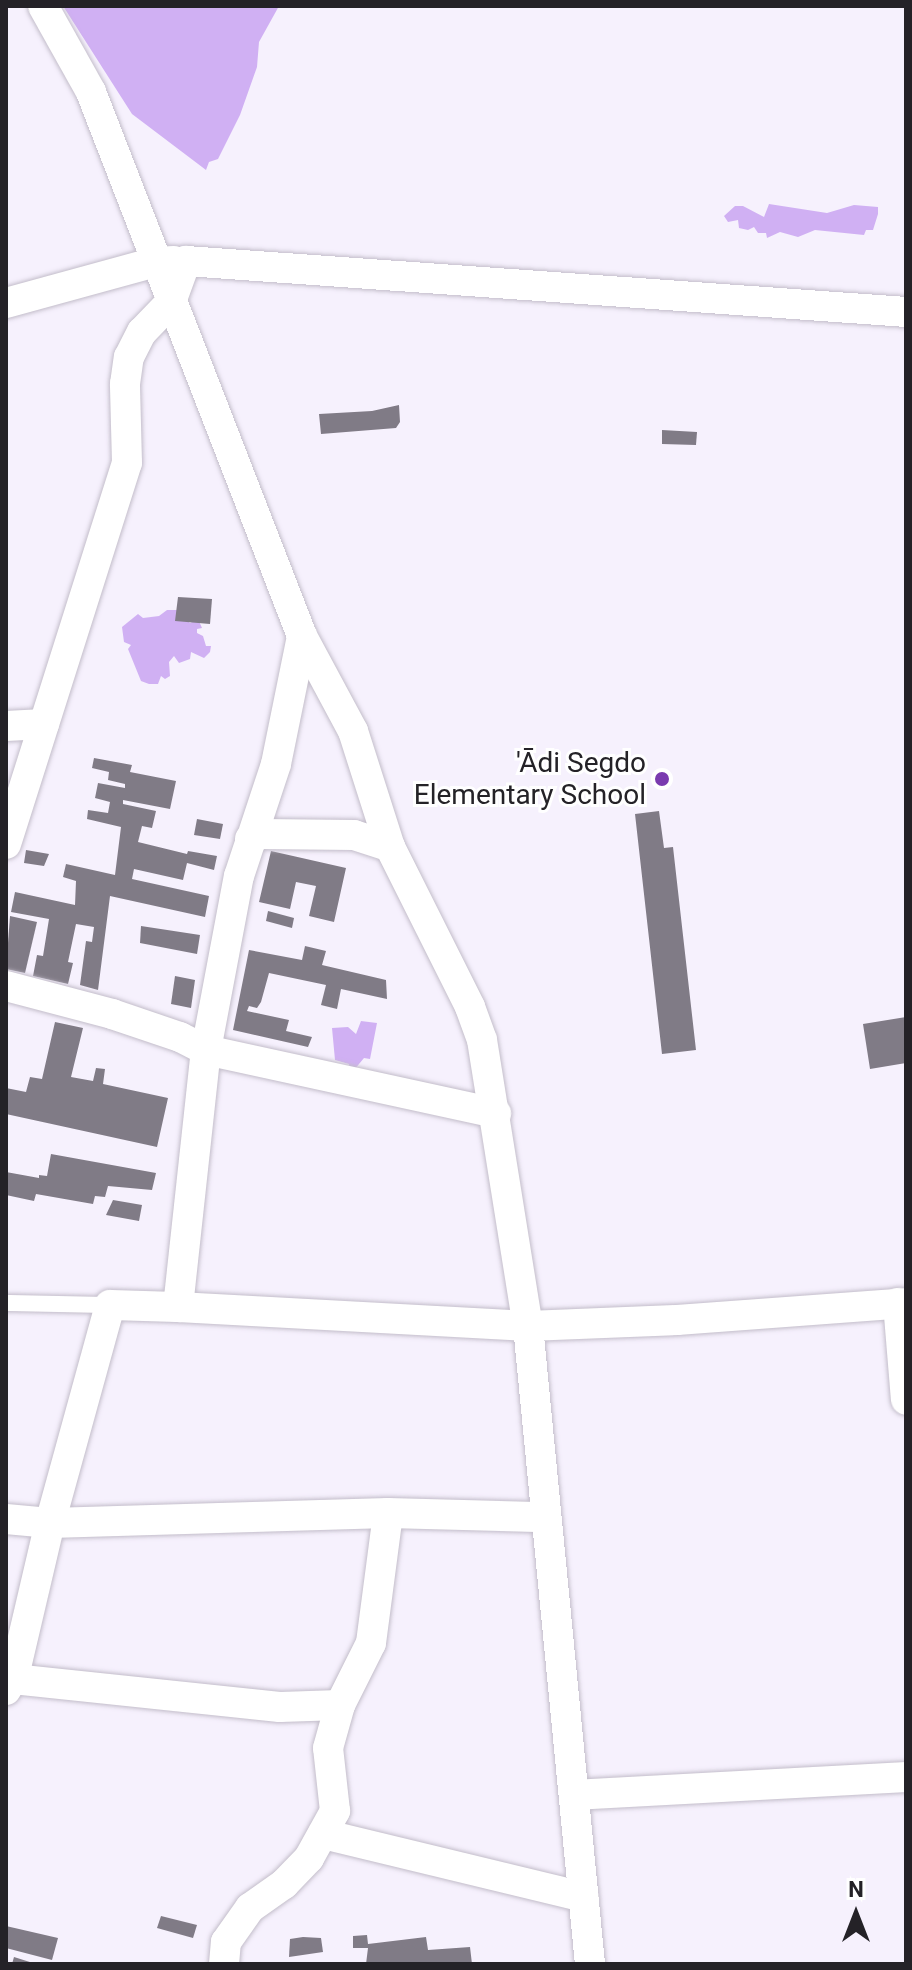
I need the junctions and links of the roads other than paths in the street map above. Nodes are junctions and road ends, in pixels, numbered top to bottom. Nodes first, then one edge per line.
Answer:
1 (43, 6) edge
2 (186, 261) junction
3 (156, 262) junction
4 (171, 302) junction
5 (6, 303) edge
6 (906, 312) edge
7 (302, 636) junction
8 (44, 724) junction
9 (6, 726) edge
10 (250, 839) junction
11 (6, 844) edge
12 (390, 847) junction
13 (6, 986) edge
14 (206, 1050) junction
15 (496, 1113) junction
16 (6, 1303) edge
17 (902, 1303) edge
18 (110, 1305) junction
19 (178, 1307) junction
20 (528, 1326) junction
21 (906, 1400) edge
22 (388, 1513) junction
23 (546, 1517) junction
24 (6, 1519) edge
25 (50, 1523) junction
26 (10, 1684) edge
27 (340, 1705) junction
28 (906, 1777) edge
29 (574, 1795) junction
30 (323, 1834) junction
31 (584, 1897) junction
32 (219, 1957) edge
33 (590, 1964) edge

1 - 3 street
2 - 3 street
2 - 4 street
2 - 6 street
3 - 4 street
3 - 5 street
4 - 7 street
4 - 8 street
7 - 10 street
7 - 12 street
8 - 9 street
8 - 11 street
10 - 12 street
10 - 14 street
12 - 15 street
13 - 14 street
14 - 15 street
14 - 19 street
15 - 20 street
16 - 18 lane
17 - 20 street
17 - 21 street
18 - 19 street
18 - 25 street
19 - 20 street
20 - 23 street
22 - 23 street
22 - 25 street
22 - 27 street
23 - 29 street
24 - 25 street
25 - 26 street
26 - 27 street
27 - 30 street
28 - 29 street
29 - 31 street
30 - 31 street
30 - 32 street
31 - 33 street

